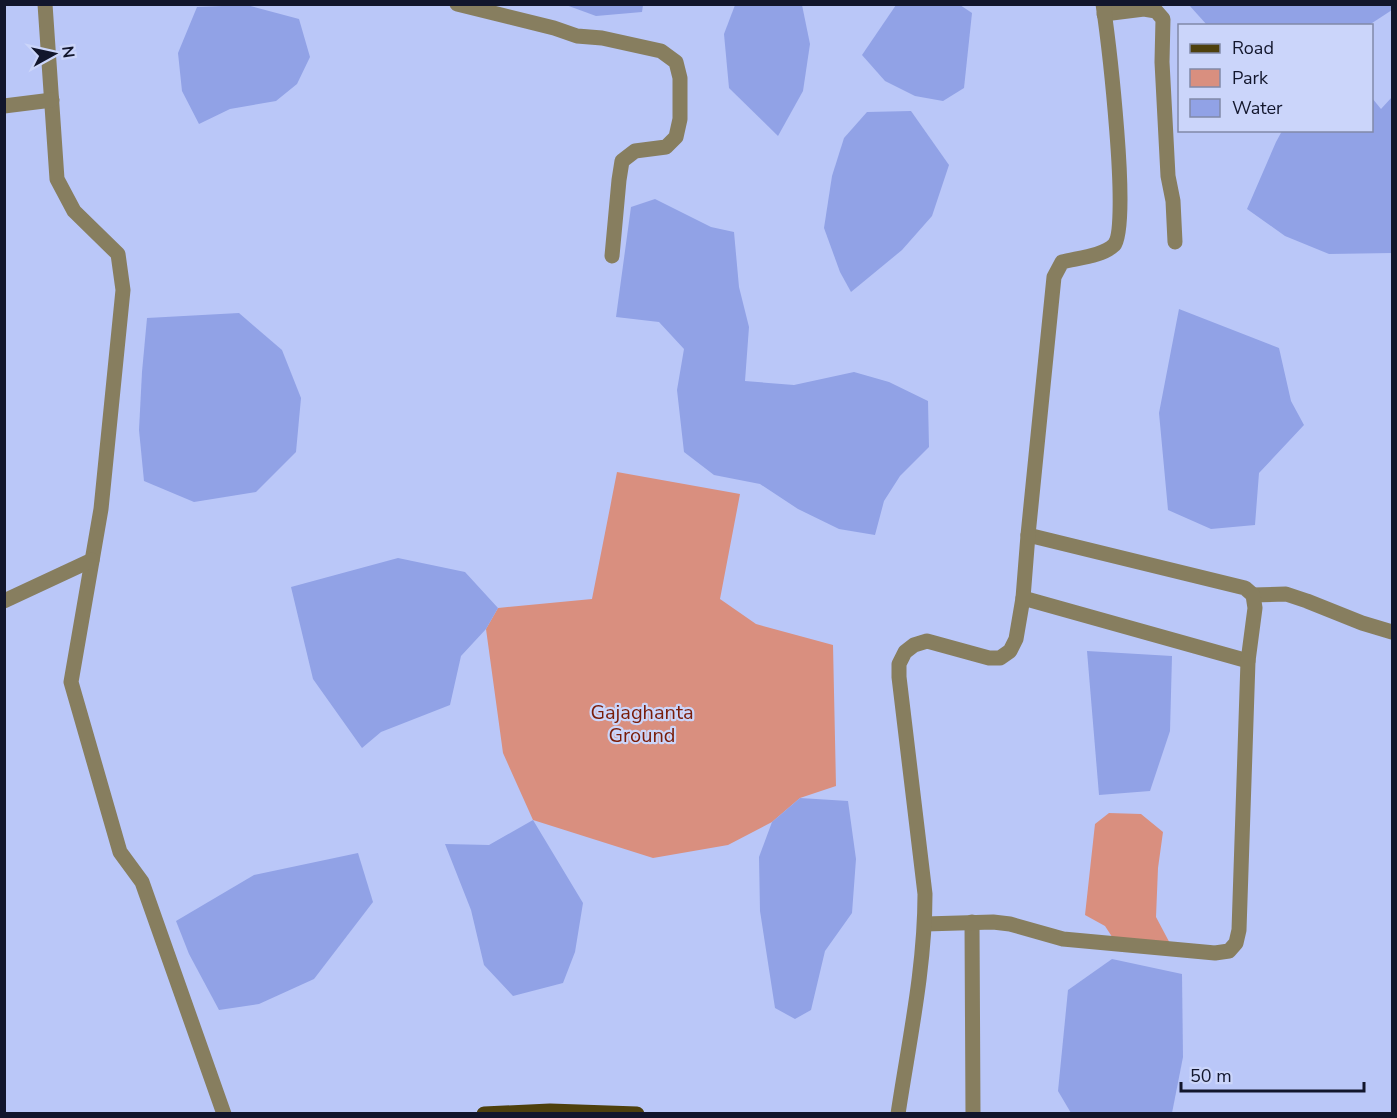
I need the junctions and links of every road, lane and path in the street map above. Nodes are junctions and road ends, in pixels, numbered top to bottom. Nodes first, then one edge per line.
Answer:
1 (45, 4) edge
2 (457, 4) edge
3 (1104, 9) edge
4 (52, 100) junction
5 (4, 106) edge
6 (1175, 242) dead end
7 (612, 256) dead end
8 (1028, 535) junction
9 (93, 560) junction
10 (1253, 595) junction
11 (1023, 598) junction
12 (4, 601) edge
13 (1392, 632) edge
14 (1248, 661) junction
15 (972, 922) junction
16 (925, 924) junction
17 (224, 1113) edge
18 (484, 1113) edge
19 (638, 1113) edge
20 (898, 1113) edge
21 (973, 1113) edge

1 - 4 street
2 - 7 street
3 - 6 street
3 - 8 street
4 - 5 street
4 - 9 street
8 - 10 street
8 - 11 street
9 - 12 street
9 - 17 street
10 - 13 street
10 - 14 street
11 - 14 street
11 - 16 street
14 - 15 street
15 - 16 street
15 - 21 street
16 - 20 street
18 - 19 main road

